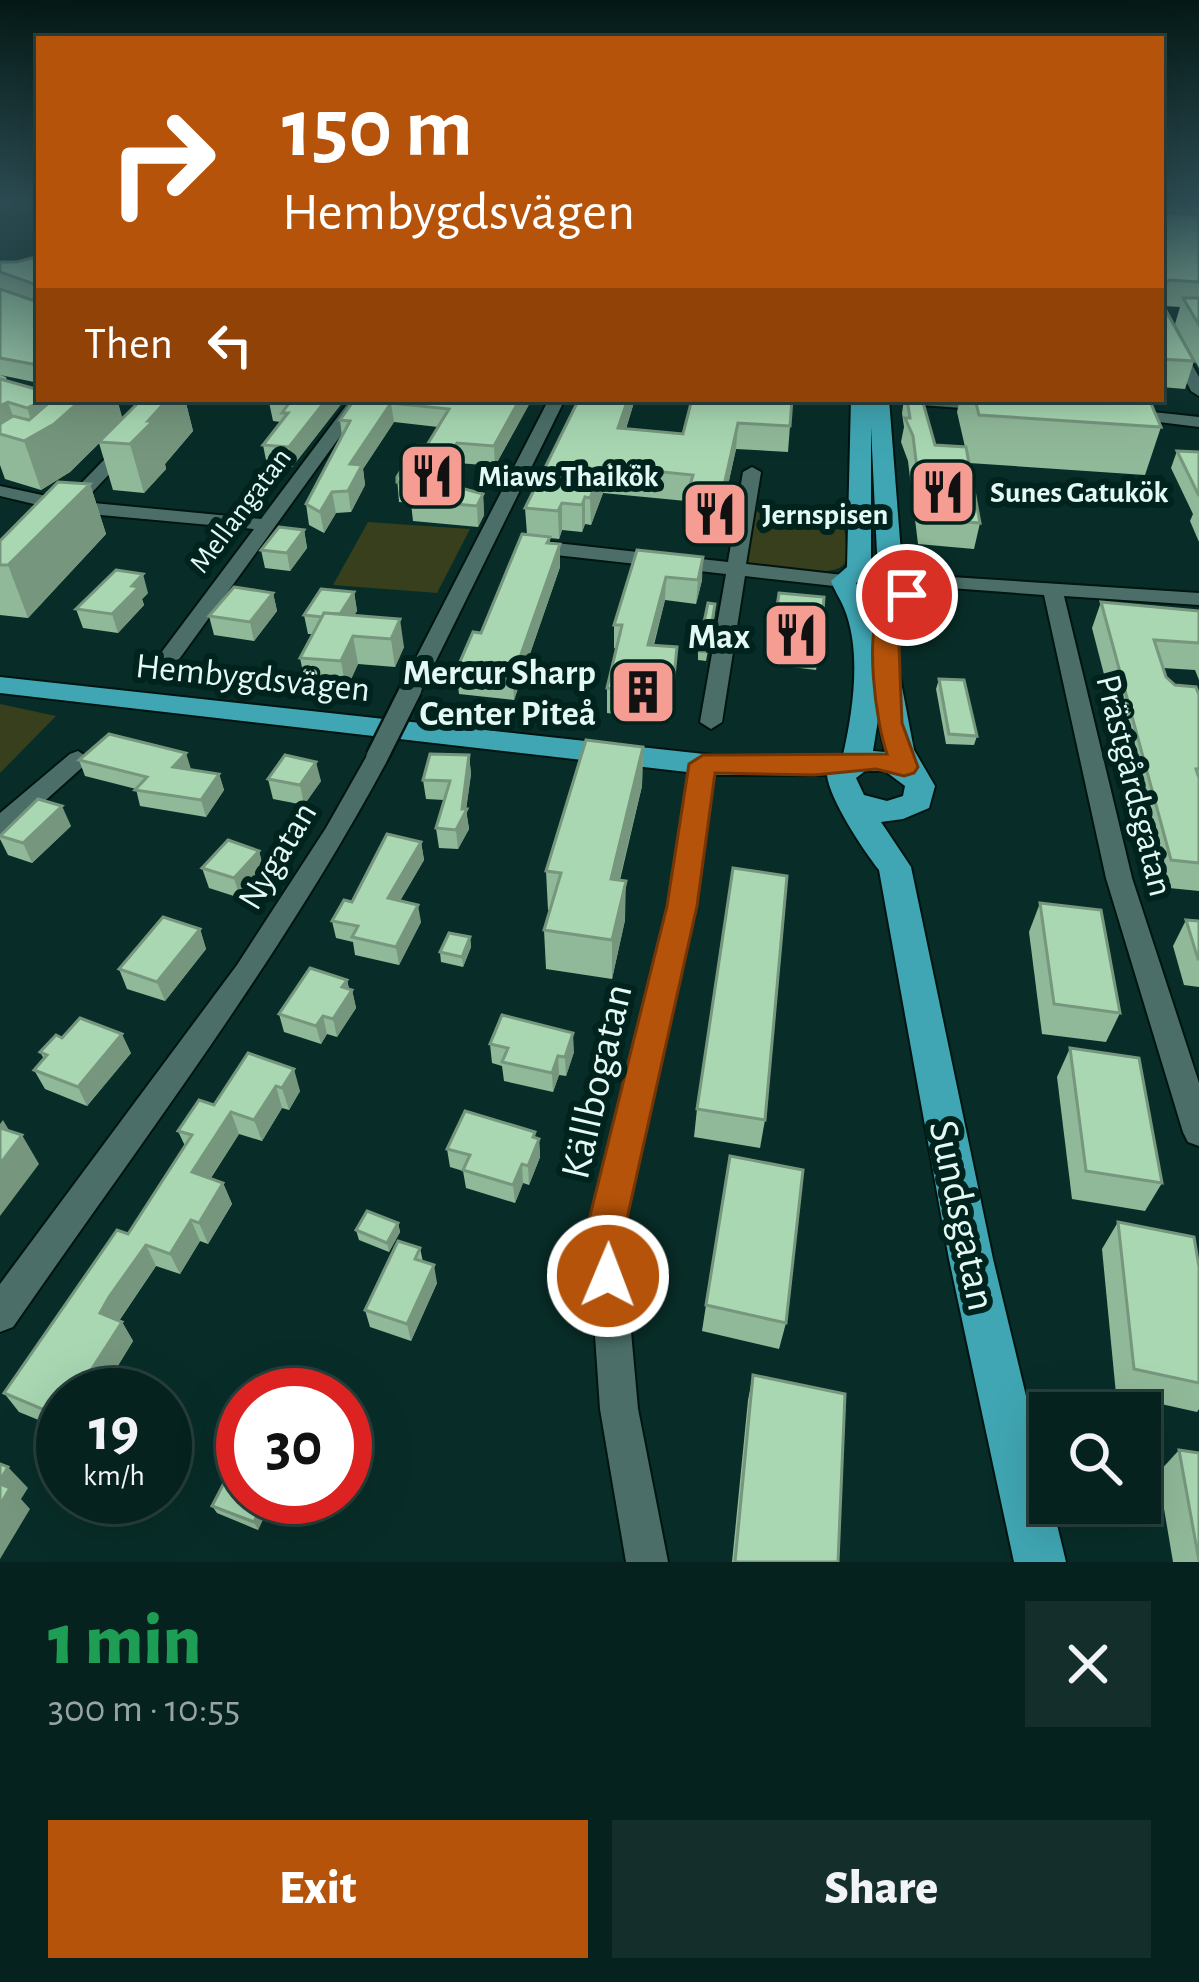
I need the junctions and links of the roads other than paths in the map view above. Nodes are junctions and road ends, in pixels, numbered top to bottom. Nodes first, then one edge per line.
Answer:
1 (1165, 316) edge
2 (1199, 391) edge
3 (169, 402) edge
4 (357, 402) edge
5 (554, 402) edge
6 (862, 402) edge
7 (879, 402) edge
8 (947, 402) edge
9 (1013, 407) edge
10 (1098, 412) edge
11 (133, 413) edge
12 (154, 417) junction
13 (1199, 422) edge
14 (752, 472) dead end
15 (0, 490) edge
16 (63, 513) junction
17 (269, 525) junction
18 (522, 545) edge
19 (739, 567) junction
20 (852, 583) junction
21 (900, 588) junction
22 (1055, 598) junction
23 (1199, 599) edge
24 (1199, 614) edge
25 (169, 658) dead end
26 (0, 685) edge
27 (711, 722) dead end
28 (78, 759) edge
29 (708, 765) junction
30 (904, 767) junction
31 (853, 782) junction
32 (904, 810) junction
33 (0, 827) edge
34 (895, 867) junction
35 (1199, 1132) edge
36 (0, 1314) edge
37 (646, 1562) edge
38 (1040, 1562) edge

1 - 2 street
3 - 12 street
4 - 17 street, Mellangatan
5 - 36 street, Nygatan, bridge
6 - 20 main road
7 - 21 main road, Sundsgatan
8 - 9 street
10 - 13 street
11 - 12 street
12 - 16 street
14 - 19 street
15 - 16 street
16 - 17 street
17 - 25 street, Mellangatan
18 - 19 street
19 - 20 street
19 - 27 street
20 - 21 main road
20 - 31 main road
21 - 22 street
21 - 30 main road, Sundsgatan
22 - 23 street
22 - 24 street
22 - 35 street, Prästgårdsgatan
26 - 29 main road, Hembygdsvägen
28 - 33 street
29 - 31 main road, Hembygdsvägen
29 - 37 street, Källbogatan
30 - 31 main road
30 - 32 main road, Sundsgatan
31 - 32 main road
31 - 34 main road, Sundsgatan
32 - 34 main road, Sundsgatan
34 - 38 main road, Sundsgatan

